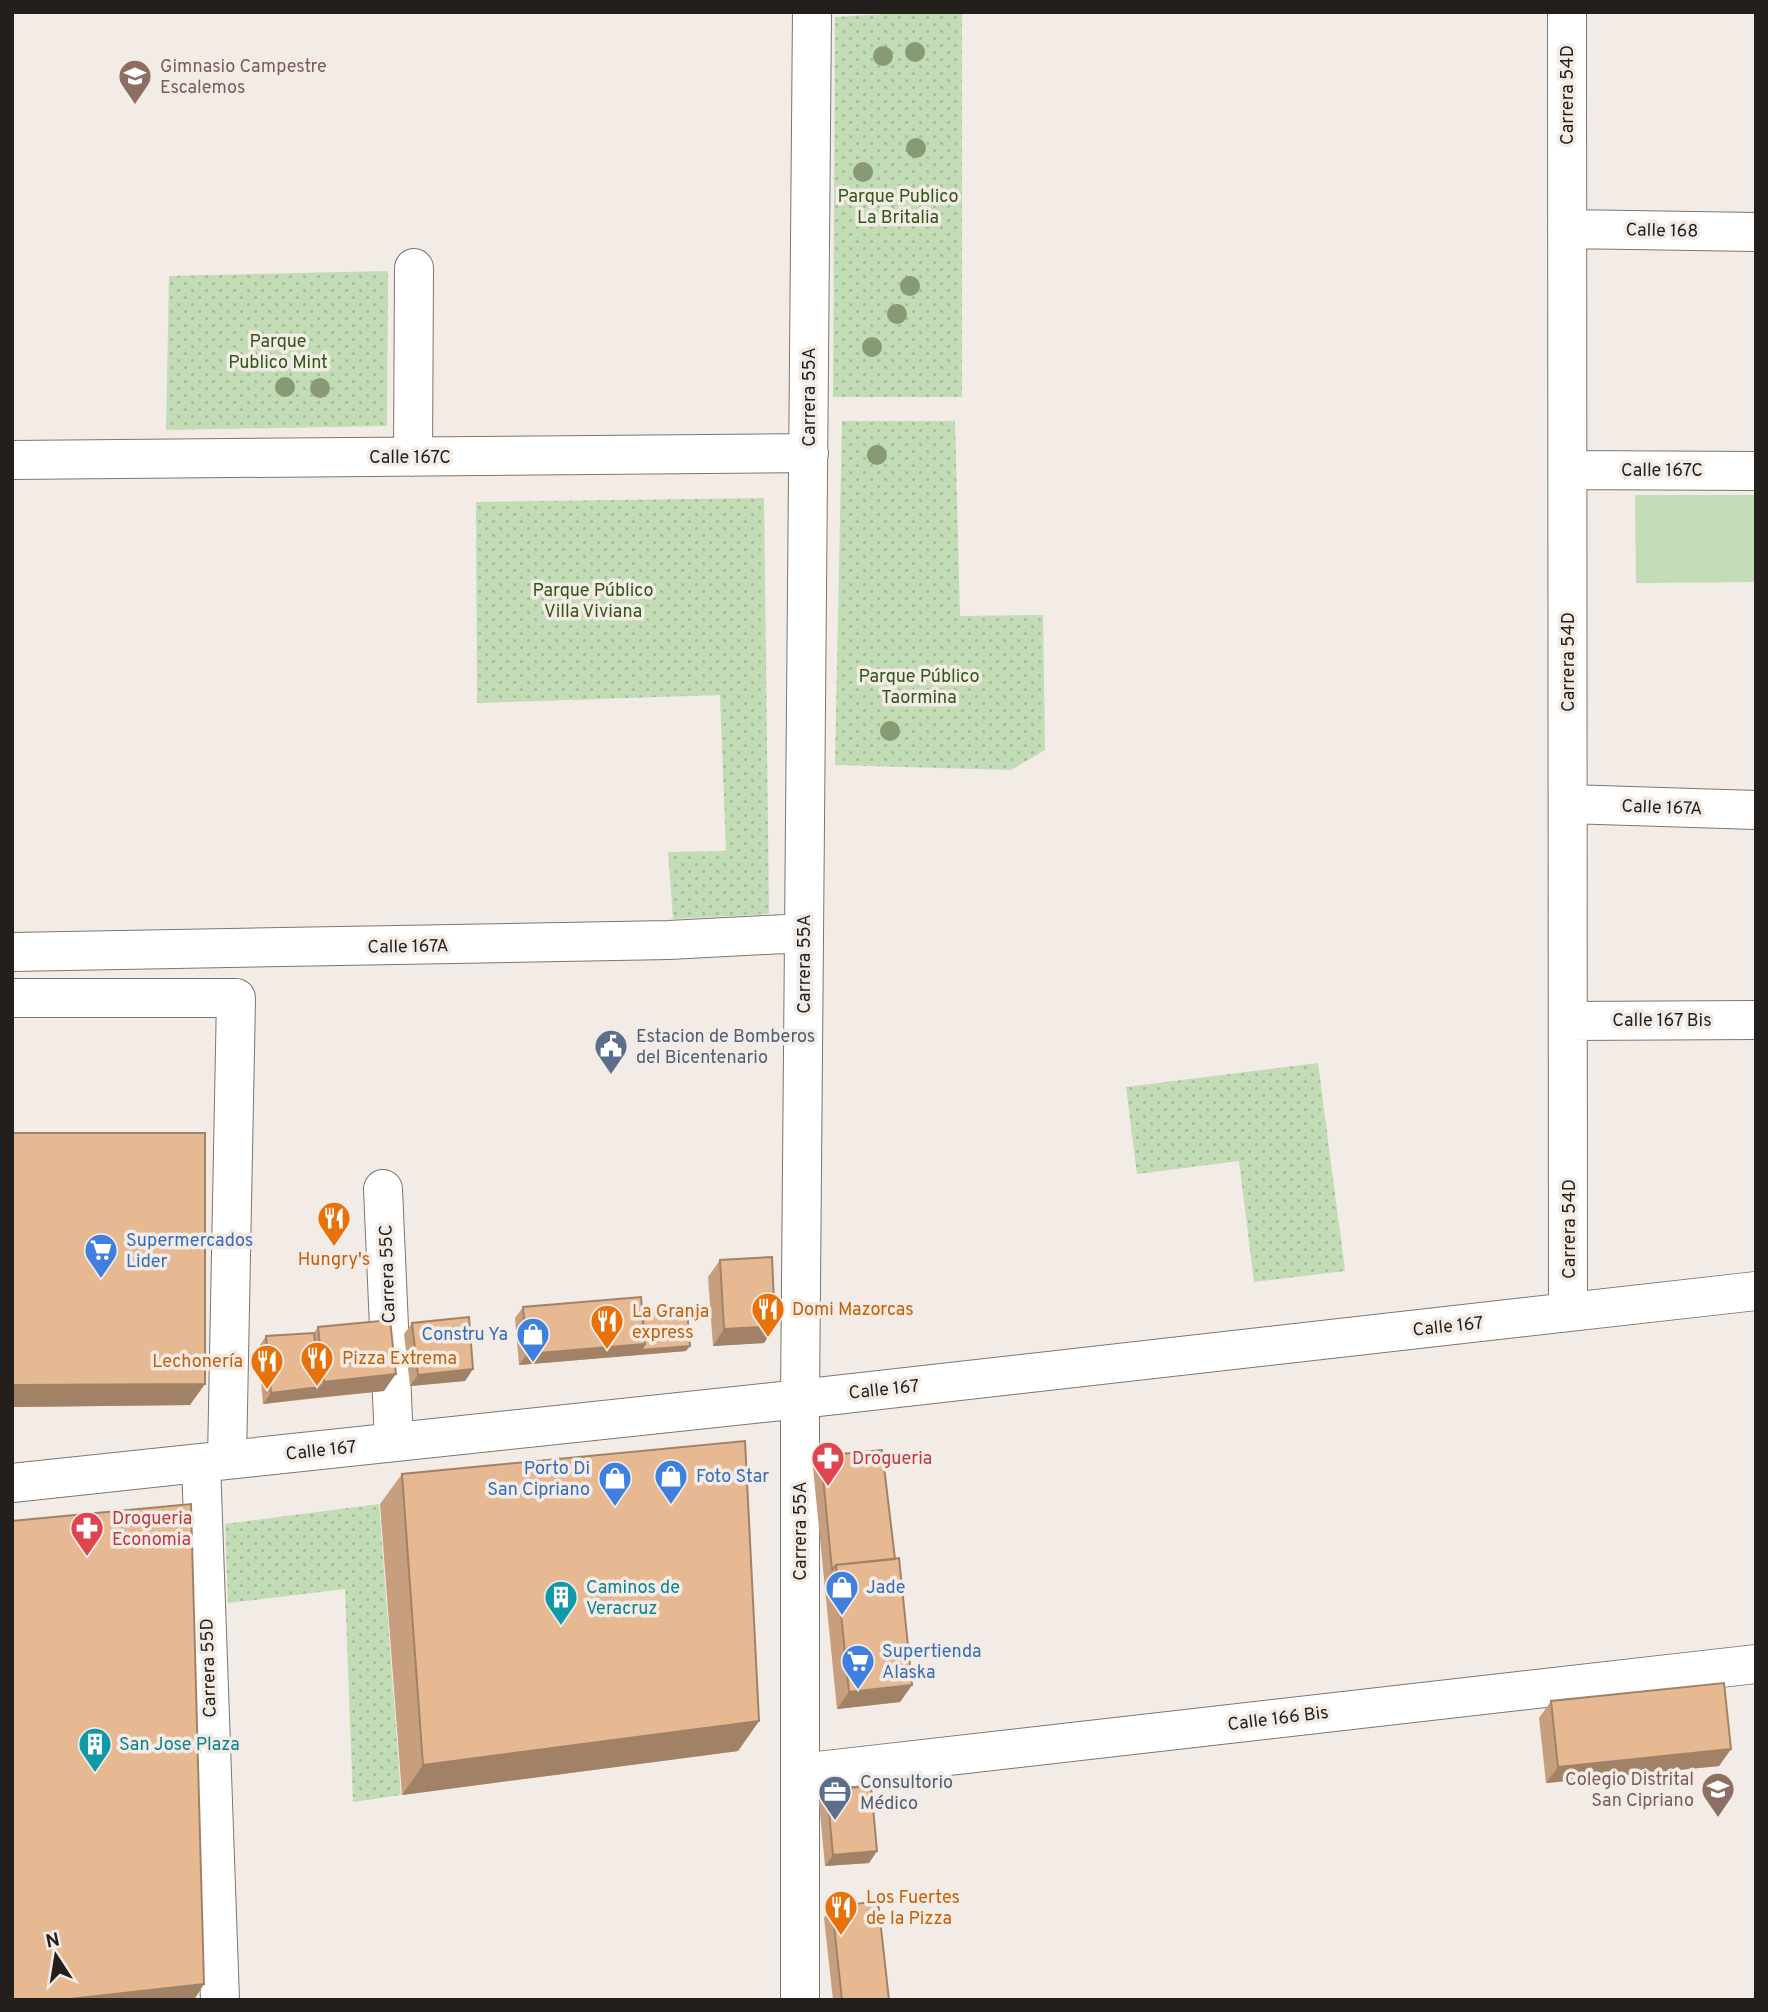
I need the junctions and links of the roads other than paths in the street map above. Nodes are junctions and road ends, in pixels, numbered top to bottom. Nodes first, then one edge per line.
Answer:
1 (812, 12) edge
2 (1567, 12) edge
3 (1567, 229) junction
4 (1756, 232) edge
5 (414, 268) dead end
6 (809, 453) junction
7 (413, 457) junction
8 (12, 460) edge
9 (1568, 470) junction
10 (1756, 471) edge
11 (1568, 804) junction
12 (1756, 810) edge
13 (804, 933) junction
14 (12, 952) edge
15 (12, 998) edge
16 (1756, 1020) edge
17 (1569, 1021) junction
18 (383, 1189) dead end
19 (1756, 1291) edge
20 (1569, 1312) junction
21 (800, 1399) junction
22 (394, 1443) junction
23 (214, 1462) junction
24 (12, 1483) edge
25 (1756, 1664) edge
26 (800, 1773) junction
27 (220, 2000) edge
28 (800, 2000) edge

1 - 6 street, Carrera 55A
2 - 3 street, Carrera 54D
3 - 4 street, Calle 168
3 - 9 street, Carrera 54D
5 - 7 street
6 - 7 street, Calle 167C
6 - 13 street, Carrera 55A
7 - 8 street, Calle 167C
9 - 10 street, Calle 167C
9 - 11 street, Carrera 54D
11 - 12 street, Calle 167A
11 - 17 street, Carrera 54D
13 - 14 street, Calle 167A
13 - 21 street, Carrera 55A
15 - 23 street, Carrera 55D
16 - 17 street, Calle 167 Bis
17 - 20 street, Carrera 54D
18 - 22 street, Carrera 55C
19 - 20 street, Calle 167
20 - 21 street, Calle 167
21 - 22 street, Calle 167
21 - 26 street, Carrera 55A
22 - 23 street, Calle 167
23 - 24 street, Calle 167
23 - 27 street, Carrera 55D
25 - 26 street, Calle 166 Bis
26 - 28 street, Carrera 55A

